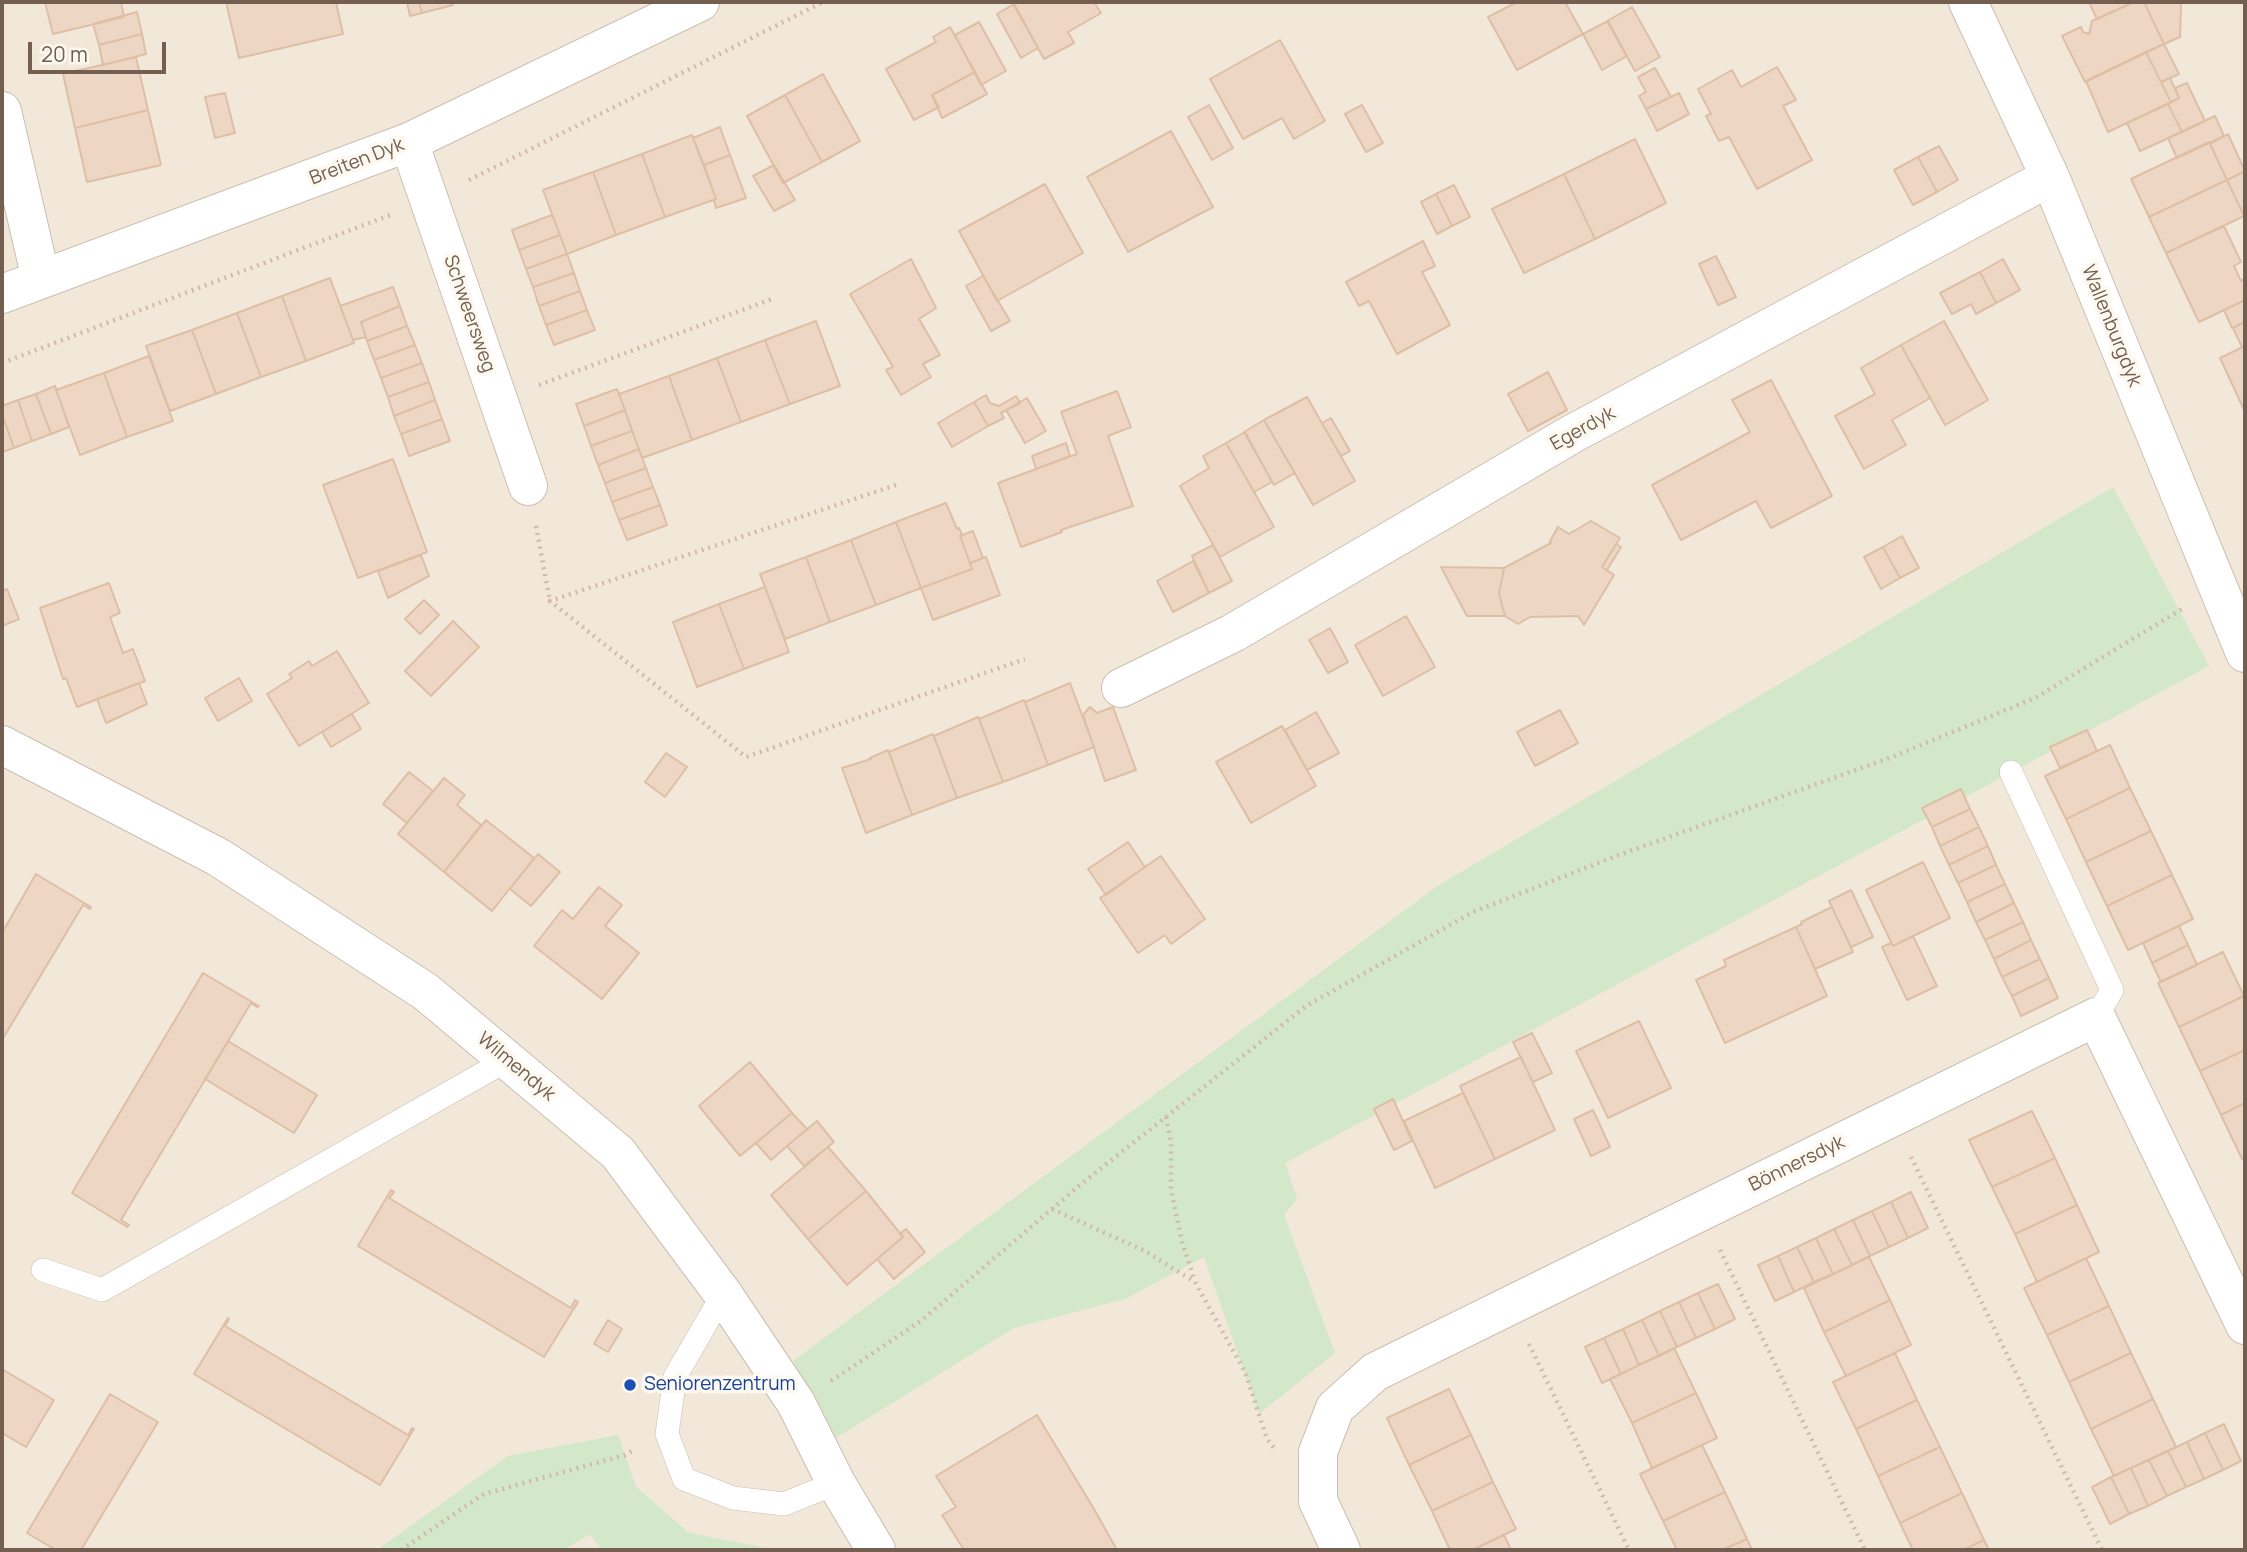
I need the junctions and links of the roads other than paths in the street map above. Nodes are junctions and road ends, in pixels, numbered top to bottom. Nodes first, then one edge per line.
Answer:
1 (700, 2) edge
2 (1968, 2) edge
3 (2, 111) edge
4 (409, 142) junction
5 (2050, 177) junction
6 (41, 279) junction
7 (2, 294) edge
8 (528, 486) road end
9 (2245, 653) edge
10 (1121, 688) dead end
11 (2, 745) edge
12 (2011, 772) dead end
13 (2096, 1017) junction
14 (507, 1060) junction
15 (43, 1269) dead end
16 (723, 1294) junction
17 (2245, 1325) edge
18 (836, 1483) junction
19 (876, 1550) edge
20 (1342, 1550) edge

1 - 4 street, Breiten Dyk
2 - 5 street, Wallenburgdyk
3 - 6 street
4 - 6 street, Breiten Dyk
4 - 8 street, Schweersweg
5 - 9 street, Wallenburgdyk
5 - 10 street, Egerdyk
6 - 7 street, Breiten Dyk
11 - 14 street, Wilmendyk
12 - 13 lane
13 - 17 street
13 - 20 street, Bönnersdyk
14 - 15 lane
14 - 16 street, Wilmendyk
16 - 18 street, Wilmendyk
16 - 18 lane
18 - 19 street, Wilmendyk

